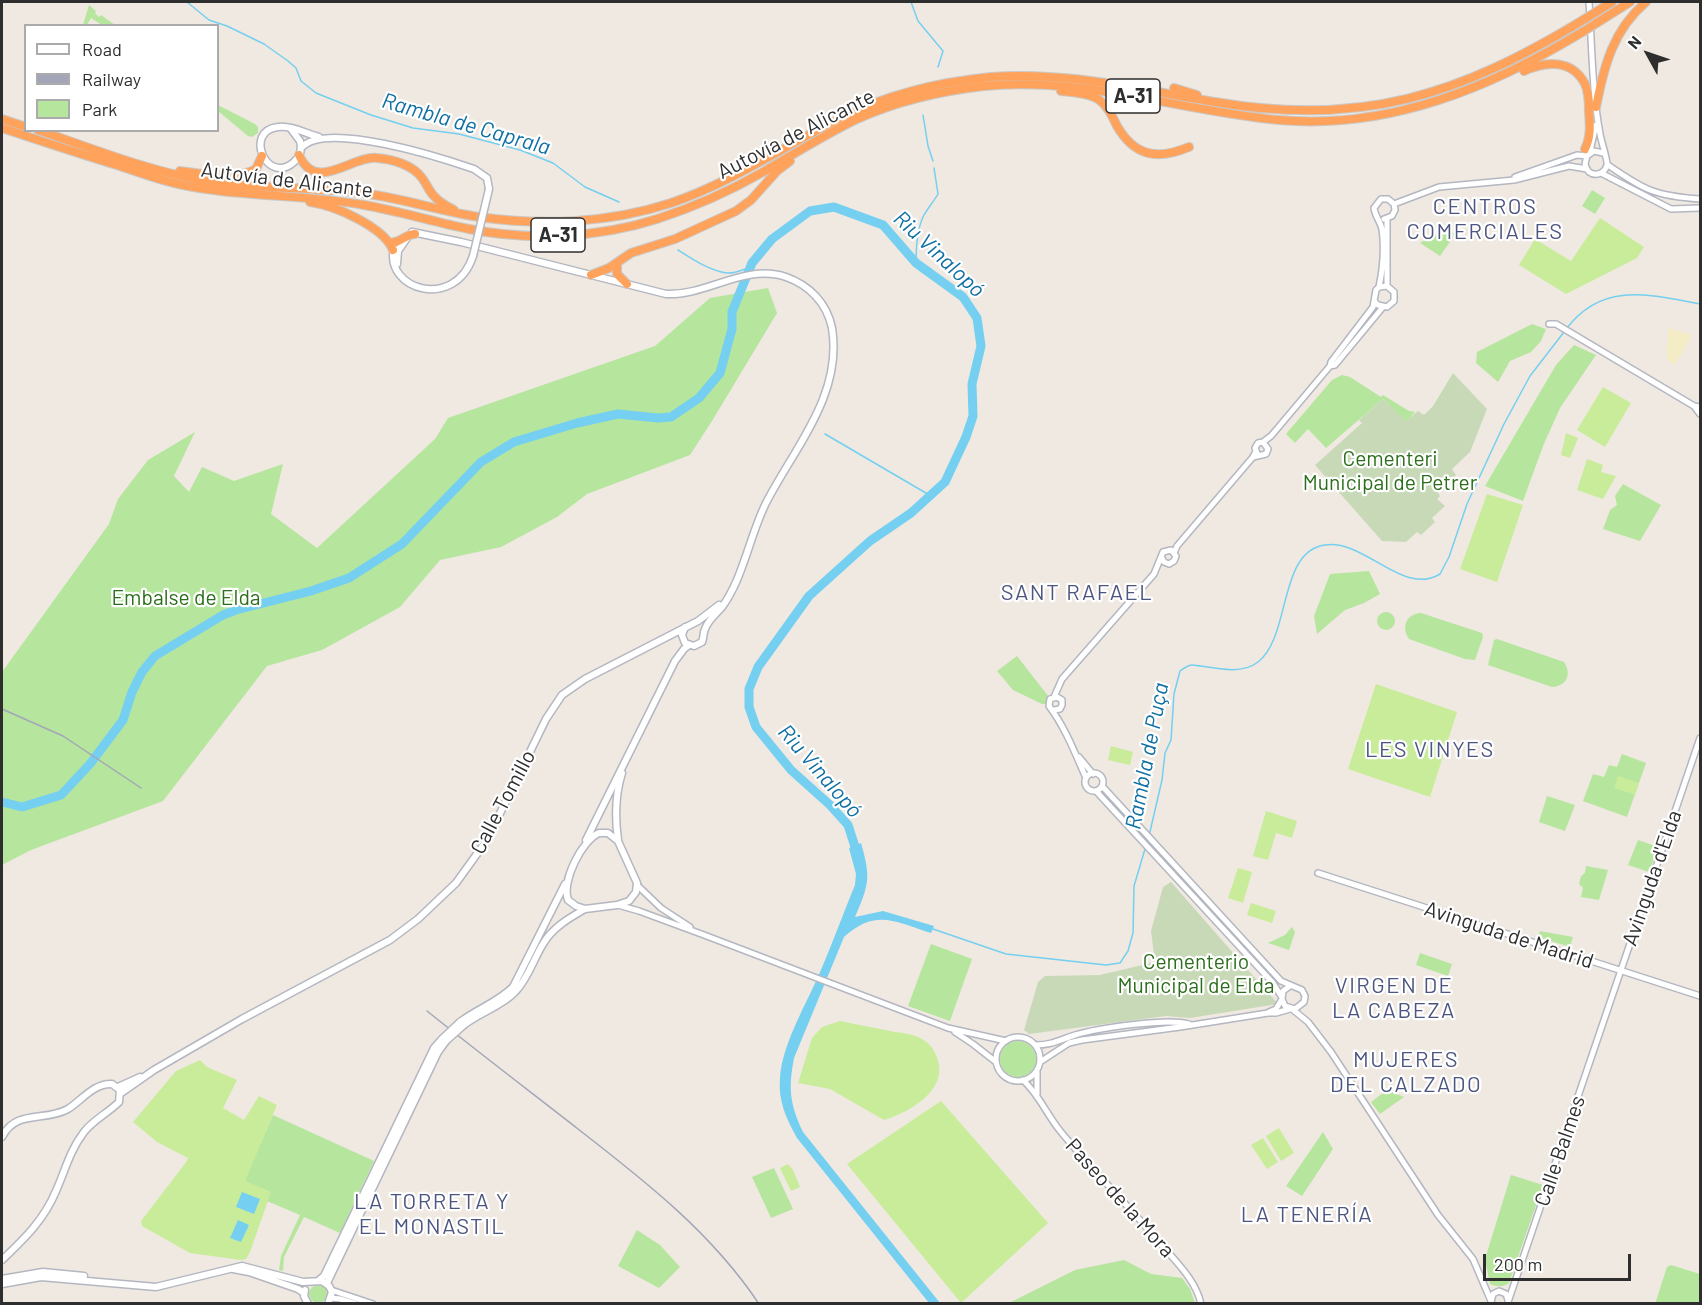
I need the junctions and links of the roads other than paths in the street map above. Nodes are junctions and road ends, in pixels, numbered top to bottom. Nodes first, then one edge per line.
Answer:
1 (1589, 2) edge
2 (1605, 2) edge
3 (1612, 2) edge
4 (1630, 2) edge
5 (1646, 2) edge
6 (1596, 12) junction
7 (1101, 78) dead end
8 (1073, 79) junction
9 (1486, 84) junction
10 (985, 86) junction
11 (1174, 88) dead end
12 (1221, 104) junction
13 (1596, 107) junction
14 (2, 119) edge
15 (1597, 121) junction
16 (24, 125) edge
17 (2, 128) edge
18 (291, 129) junction
19 (44, 132) edge
20 (321, 138) junction
21 (810, 144) junction
22 (1190, 147) dead end
23 (300, 152) junction
24 (1587, 152) junction
25 (1603, 153) junction
26 (262, 156) junction
27 (1608, 165) junction
28 (1587, 169) junction
29 (167, 172) junction
30 (1601, 173) junction
31 (1508, 180) junction
32 (292, 197) junction
33 (1701, 199) edge
34 (1394, 204) junction
35 (1701, 208) edge
36 (460, 214) junction
37 (1379, 218) junction
38 (1387, 219) junction
39 (418, 234) junction
40 (393, 242) junction
41 (393, 250) joint
42 (617, 263) junction
43 (398, 271) junction
44 (591, 275) junction
45 (627, 284) junction
46 (1387, 286) junction
47 (1379, 287) junction
48 (1375, 302) junction
49 (1383, 307) junction
50 (1554, 318) dead end
51 (1549, 324) dead end
52 (1558, 325) junction
53 (1330, 366) junction
54 (1698, 406) edge
55 (1701, 417) edge
56 (1265, 444) junction
57 (1256, 454) junction
58 (1172, 551) junction
59 (1161, 558) junction
60 (1169, 564) junction
61 (1154, 574) junction
62 (729, 597) junction
63 (693, 623) junction
64 (685, 627) junction
65 (704, 632) junction
66 (666, 637) junction
67 (682, 638) junction
68 (689, 645) junction
69 (675, 661) junction
70 (1057, 697) junction
71 (1057, 710) junction
72 (1701, 738) edge
73 (630, 752) junction
74 (1077, 755) junction
75 (1093, 774) junction
76 (1086, 778) junction
77 (1101, 786) junction
78 (1096, 791) junction
79 (618, 841) junction
80 (585, 844) junction
81 (1318, 873) dead end
82 (567, 880) junction
83 (637, 885) junction
84 (616, 905) junction
85 (585, 909) junction
86 (704, 935) junction
87 (536, 951) junction
88 (1621, 971) junction
89 (1290, 986) junction
90 (1701, 996) edge
91 (1282, 998) junction
92 (1301, 1006) junction
93 (1292, 1009) junction
94 (1268, 1013) junction
95 (1605, 1018) joint
96 (1308, 1022) junction
97 (1191, 1024) junction
98 (948, 1028) junction
99 (442, 1040) junction
100 (1006, 1041) junction
101 (1035, 1046) junction
102 (996, 1062) junction
103 (1040, 1062) junction
104 (1038, 1068) junction
105 (1023, 1080) junction
106 (119, 1090) junction
107 (1037, 1094) junction
108 (2, 1137) edge
109 (2, 1258) edge
110 (230, 1269) junction
111 (2, 1279) edge
112 (319, 1280) junction
113 (310, 1282) junction
114 (327, 1283) junction
115 (2, 1284) edge
116 (1514, 1284) junction
117 (162, 1286) junction
118 (1485, 1286) junction
119 (331, 1290) junction
120 (1499, 1292) junction
121 (304, 1293) junction
122 (329, 1301) edge
123 (1491, 1302) edge
124 (1508, 1303) edge
125 (308, 1304) edge
126 (356, 1304) edge
127 (373, 1304) edge
128 (1201, 1304) edge

1 - 13 street
2 - 6 highway
3 - 6 highway, Autovía de Alicante / A-31
4 - 9 highway, Autovía de Alicante / A-31, bridge
5 - 13 highway
6 - 12 highway, Autovía de Alicante / A-31, bridge
7 - 8 highway
8 - 12 highway, Autovía de Alicante / A-31
8 - 36 highway, Autovía de Alicante / A-31
9 - 10 highway, Autovía de Alicante / A-31
9 - 24 highway
10 - 21 highway, Autovía de Alicante / A-31
10 - 22 highway
11 - 12 highway
13 - 15 street
14 - 16 highway
15 - 24 street
15 - 25 street
17 - 32 highway, Autovía de Alicante / A-31
18 - 20 main road
18 - 23 main road
18 - 26 main road
19 - 29 highway, Autovía de Alicante / A-31
20 - 23 main road
20 - 43 main road, bridge
21 - 32 highway, Autovía de Alicante / A-31
21 - 42 highway
23 - 26 main road
23 - 36 highway
24 - 25 street
24 - 28 street
24 - 31 street
25 - 27 street
26 - 29 highway
27 - 30 street
27 - 33 street
28 - 30 street
28 - 31 street
29 - 36 highway, Autovía de Alicante / A-31
30 - 35 street
31 - 34 street
32 - 40 highway
34 - 37 street
34 - 38 street
37 - 38 street
37 - 47 street
38 - 46 street
39 - 40 highway
39 - 43 main road
39 - 44 main road
40 - 41 highway
41 - 43 main road
42 - 44 highway
42 - 45 highway
44 - 45 main road
45 - 62 main road
46 - 47 street
46 - 49 street
47 - 48 street
48 - 49 street
48 - 53 street
49 - 53 street
50 - 52 street
51 - 52 street
52 - 54 street
53 - 56 street
54 - 55 street
56 - 57 street
56 - 57 street
57 - 58 street
58 - 59 street
58 - 60 street
59 - 60 street
59 - 61 street
60 - 61 street
61 - 70 street
62 - 63 main road
62 - 65 main road
63 - 64 main road
63 - 65 main road
64 - 66 main road, Calle Tomillo
64 - 67 main road
65 - 68 main road
66 - 67 main road
66 - 106 main road, Calle Tomillo
67 - 68 main road
67 - 69 main road
68 - 69 main road
69 - 73 main road
70 - 71 street
70 - 71 street
71 - 74 street
72 - 88 street, Avinguda d'Elda
73 - 79 main road
73 - 80 main road
74 - 75 street
74 - 76 street
75 - 76 street
75 - 77 street
76 - 78 street
77 - 78 street
77 - 89 street
78 - 91 street
79 - 80 main road
79 - 83 main road
80 - 82 main road
81 - 88 street, Avinguda de Madrid
82 - 85 main road
82 - 87 main road
83 - 84 main road
83 - 86 street
84 - 85 main road
84 - 86 street
85 - 87 main road
86 - 98 street
87 - 99 main road, bridge
88 - 90 street, Avinguda de Madrid
88 - 95 street, Avinguda d'Elda
89 - 91 street
89 - 92 street
91 - 93 street
91 - 94 street
92 - 93 street
92 - 96 street
93 - 94 street
93 - 96 street
94 - 97 street
95 - 116 street, Calle Balmes
96 - 118 street
97 - 101 street
97 - 103 street
98 - 100 street
98 - 102 street
99 - 112 main road
99 - 114 main road
100 - 101 street
100 - 102 street
101 - 103 street
102 - 105 street
103 - 104 street
104 - 105 street
104 - 107 street
105 - 107 street, Paseo de la Mora
106 - 108 main road
106 - 109 main road
107 - 128 street, Paseo de la Mora
110 - 113 main road
110 - 117 main road
110 - 121 main road
111 - 117 main road
112 - 113 main road
112 - 114 main road
113 - 121 main road
114 - 119 main road
115 - 117 main road
116 - 120 street
116 - 124 street, Calle Balmes
118 - 120 street
118 - 123 street
119 - 122 main road
119 - 127 street
120 - 123 street
120 - 124 street
121 - 125 main road
122 - 126 street

